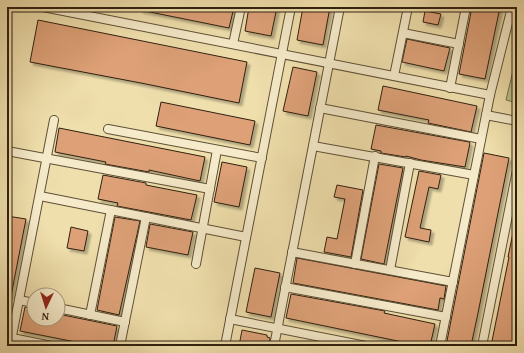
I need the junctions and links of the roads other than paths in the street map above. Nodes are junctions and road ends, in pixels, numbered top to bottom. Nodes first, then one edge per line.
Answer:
1 (43, 7) edge
2 (241, 7) edge
3 (291, 7) edge
4 (340, 7) edge
5 (408, 7) edge
6 (466, 7) edge
7 (512, 7) edge
8 (79, 10) edge
9 (403, 33) junction
10 (233, 44) junction
11 (459, 44) junction
12 (283, 54) junction
13 (329, 64) junction
14 (394, 76) junction
15 (450, 88) junction
16 (490, 96) junction
17 (320, 108) junction
18 (486, 115) junction
19 (54, 120) dead end
20 (517, 121) edge
21 (108, 129) dead end
22 (481, 139) junction
23 (313, 146) junction
24 (217, 150) junction
25 (7, 151) edge
26 (375, 156) junction
27 (47, 158) junction
28 (262, 158) junction
29 (410, 163) junction
30 (517, 170) edge
31 (474, 175) junction
32 (210, 189) junction
33 (40, 196) junction
34 (111, 210) junction
35 (146, 217) junction
36 (203, 228) junction
37 (246, 237) junction
38 (292, 252) junction
39 (196, 264) dead end
40 (355, 264) junction
41 (390, 270) junction
42 (453, 282) junction
43 (286, 287) junction
44 (19, 300) junction
45 (26, 301) edge
46 (66, 310) edge
47 (90, 315) junction
48 (446, 317) junction
49 (230, 320) junction
50 (125, 322) junction
51 (277, 329) junction
52 (11, 342) edge
53 (52, 346) edge
54 (120, 346) edge
55 (224, 346) edge
56 (274, 346) edge
57 (366, 346) edge
58 (440, 346) edge
59 (482, 346) edge

1 - 8 street
2 - 10 street
3 - 12 street
4 - 13 street
5 - 9 street
6 - 11 street
7 - 16 street
8 - 10 street
9 - 11 street
9 - 14 street
10 - 12 street
11 - 15 street
12 - 13 street
12 - 28 street
13 - 14 street
13 - 17 street
14 - 15 street
15 - 16 street
16 - 18 street
17 - 22 street
17 - 23 street
18 - 20 street
18 - 22 street
19 - 27 street
21 - 24 street
22 - 31 street
23 - 26 street
23 - 38 street
24 - 28 street
24 - 32 street
25 - 27 street
26 - 29 street
26 - 40 street
27 - 32 street
27 - 33 street
28 - 37 street
29 - 31 street
29 - 41 street
30 - 59 street
31 - 42 street
32 - 36 street
33 - 34 street
33 - 44 street
34 - 35 street
34 - 47 street
35 - 36 street
35 - 50 street
36 - 37 street
36 - 39 street
37 - 49 street
38 - 40 street
38 - 43 street
40 - 41 street
41 - 42 street
42 - 48 street
43 - 48 street
43 - 51 street
44 - 45 street
44 - 52 street
46 - 47 street
47 - 50 street
48 - 58 street
49 - 51 street
49 - 55 street
50 - 54 street
51 - 56 street
51 - 57 street
52 - 53 street

